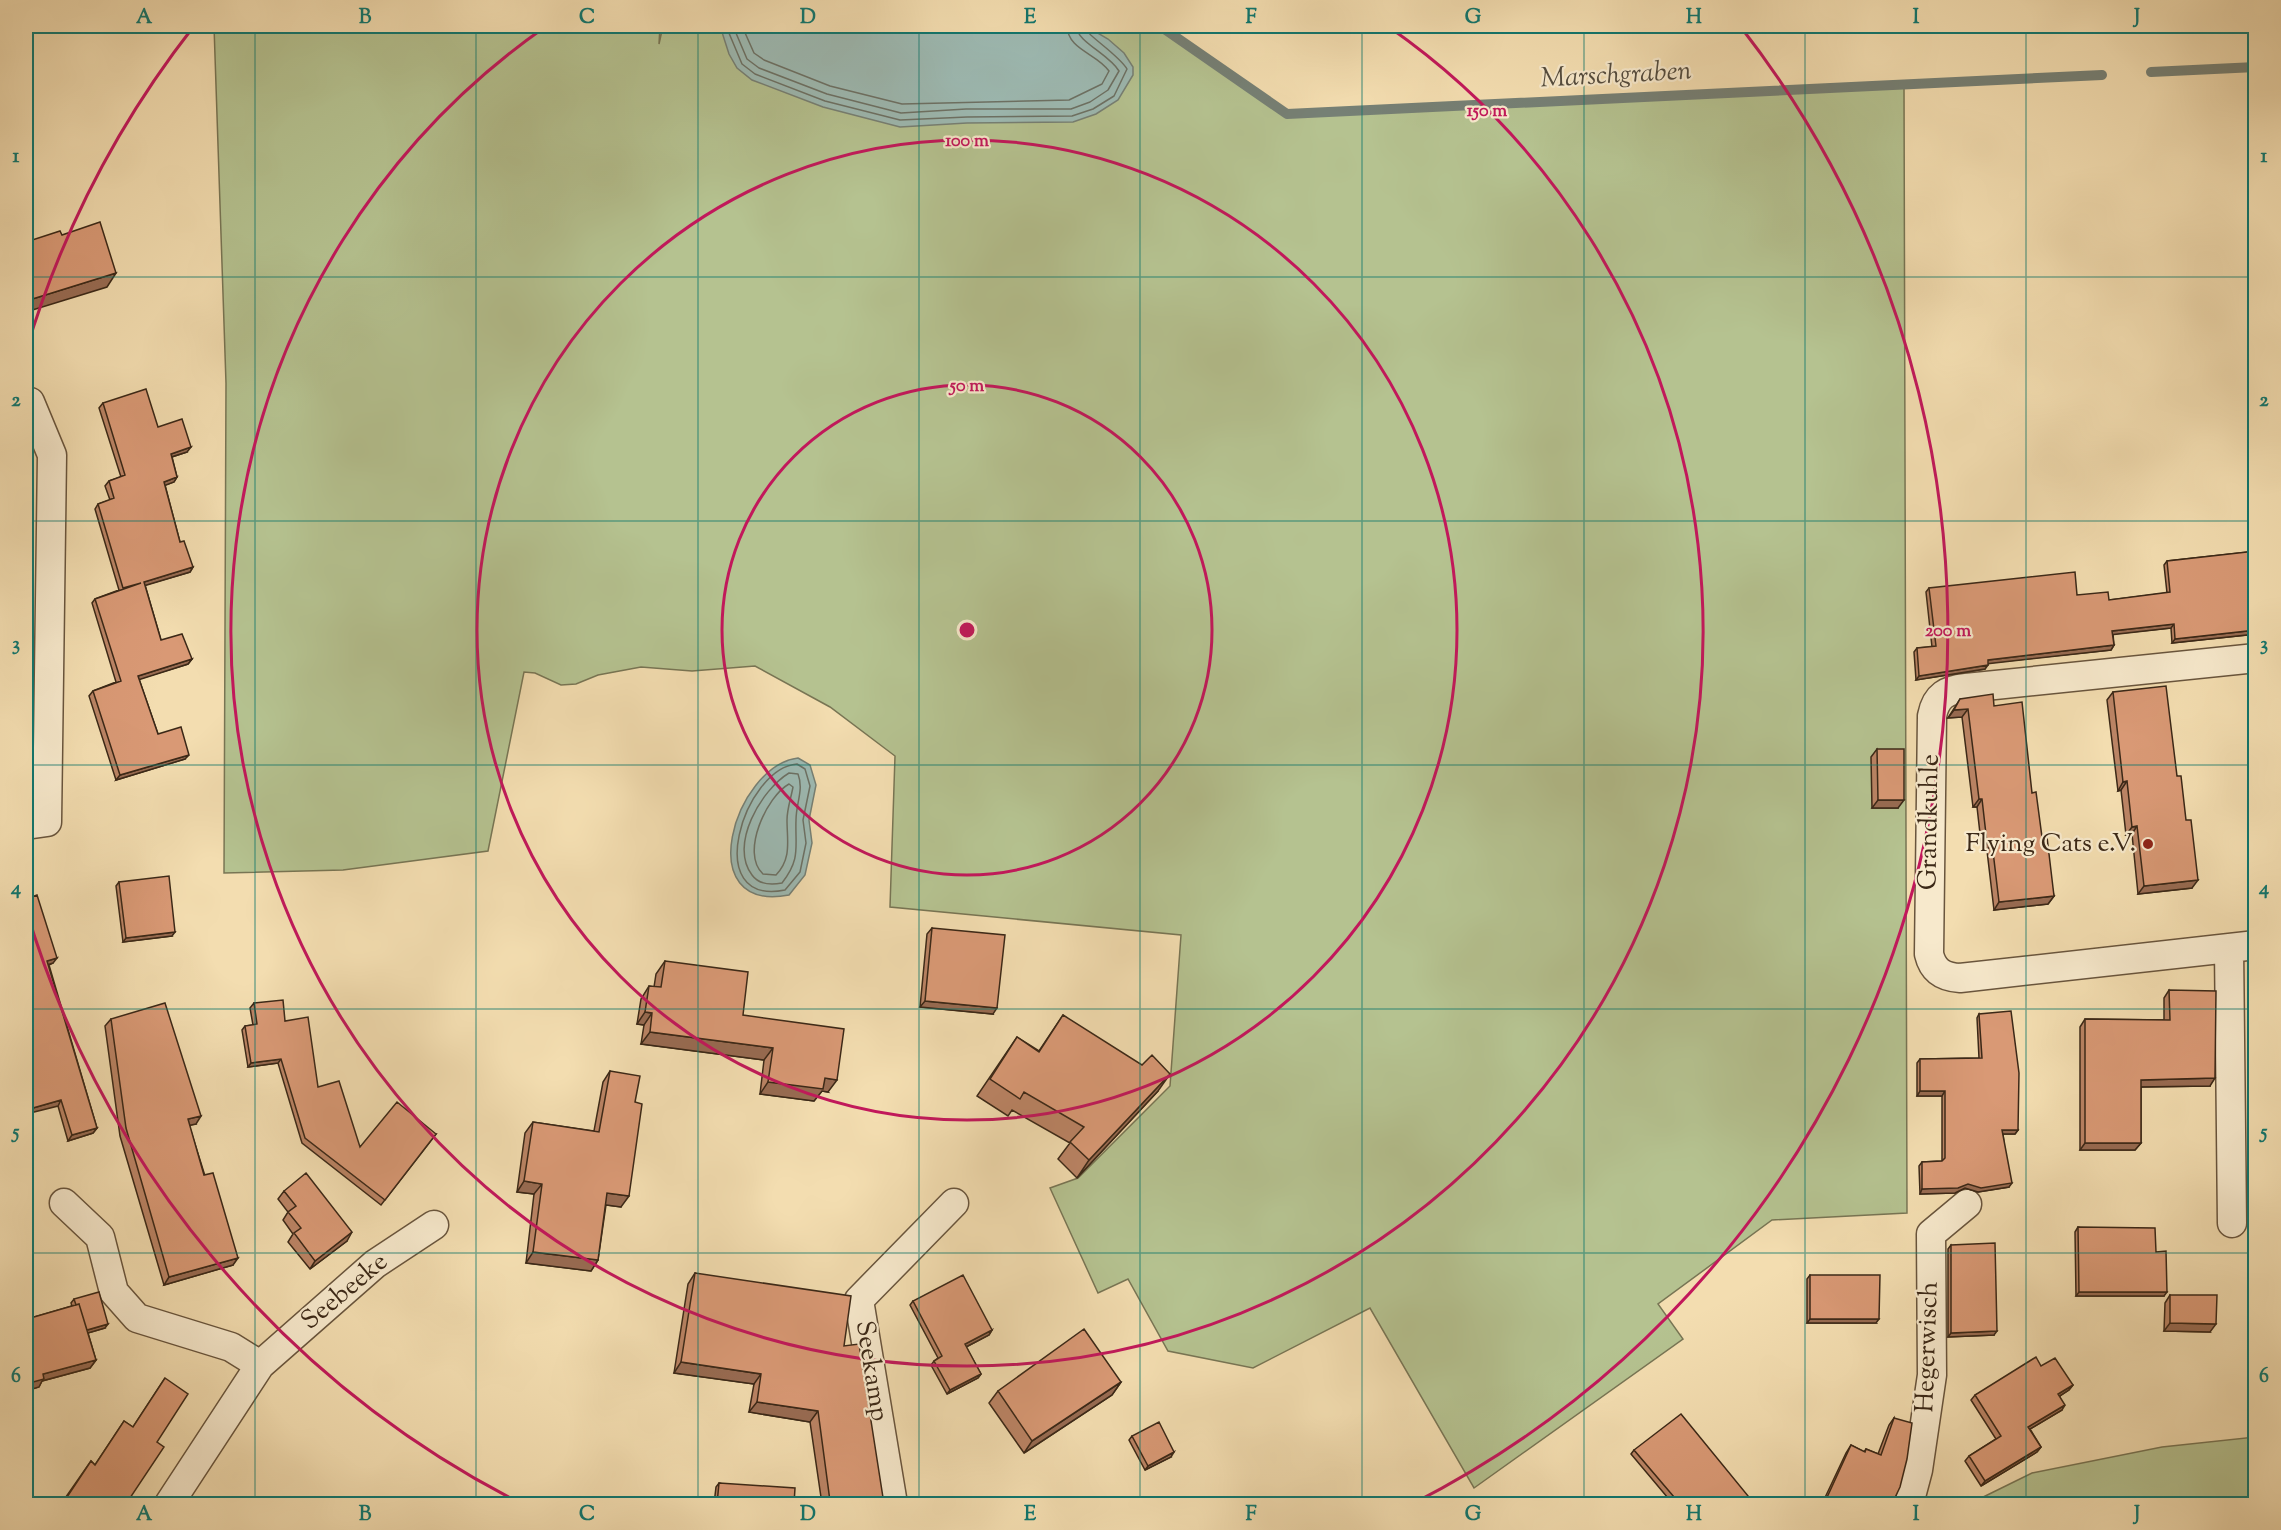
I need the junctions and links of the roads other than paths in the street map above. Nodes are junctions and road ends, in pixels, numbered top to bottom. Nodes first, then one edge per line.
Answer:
1 (30, 402) dead end
2 (2256, 658) edge
3 (26, 825) edge
4 (2242, 947) edge
5 (64, 1203) dead end
6 (954, 1203) dead end
7 (1967, 1204) dead end
8 (2232, 1223) dead end
9 (434, 1225) dead end
10 (260, 1365) junction
11 (169, 1504) edge
12 (894, 1504) edge
13 (1909, 1504) edge

1 - 3 street
2 - 4 street, Grandkuhle
4 - 8 street, Grandkuhle
5 - 10 street
6 - 12 street, Seekamp
7 - 13 street, Hegerwisch
9 - 10 street, Seebeeke
10 - 11 street, Seebeeke

